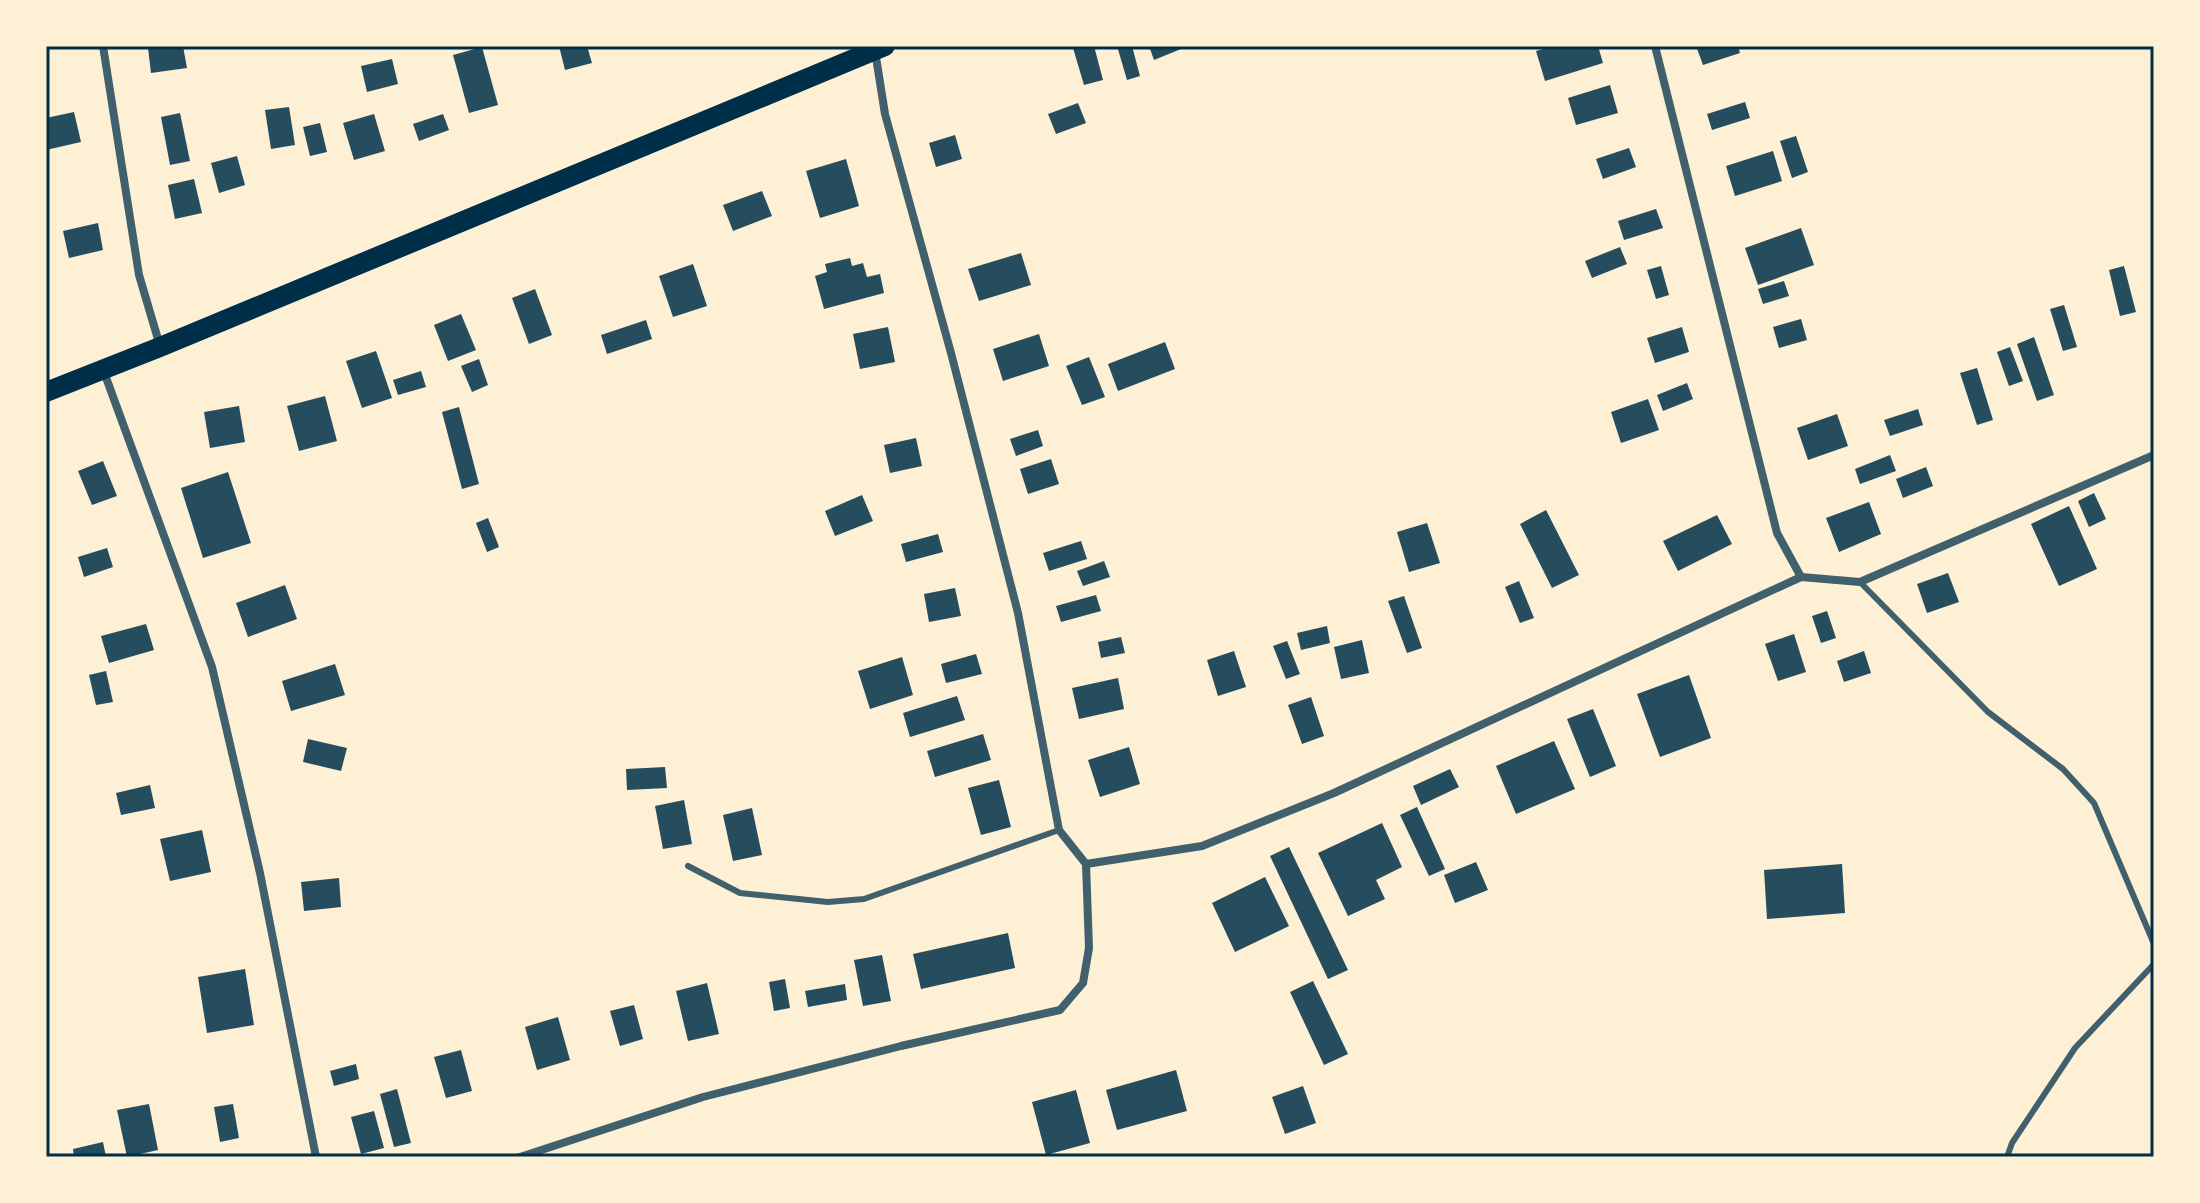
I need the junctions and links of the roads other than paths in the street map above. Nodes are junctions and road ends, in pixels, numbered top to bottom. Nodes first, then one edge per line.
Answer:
1 (103, 46) edge
2 (1655, 46) edge
3 (878, 48) edge
4 (160, 347) junction
5 (103, 369) junction
6 (46, 392) edge
7 (2154, 455) edge
8 (1801, 577) junction
9 (1860, 582) junction
10 (1059, 830) junction
11 (1086, 864) junction
12 (688, 866) dead end
13 (2154, 944) edge
14 (2154, 964) edge
15 (316, 1157) edge
16 (520, 1157) edge
17 (2007, 1157) edge

1 - 4 street
2 - 8 street
3 - 4 main road
3 - 10 street
4 - 5 main road
5 - 6 main road
5 - 15 street
7 - 9 street
8 - 9 street
8 - 11 street
9 - 13 lane
10 - 11 street
10 - 12 lane
11 - 16 street
14 - 17 lane

